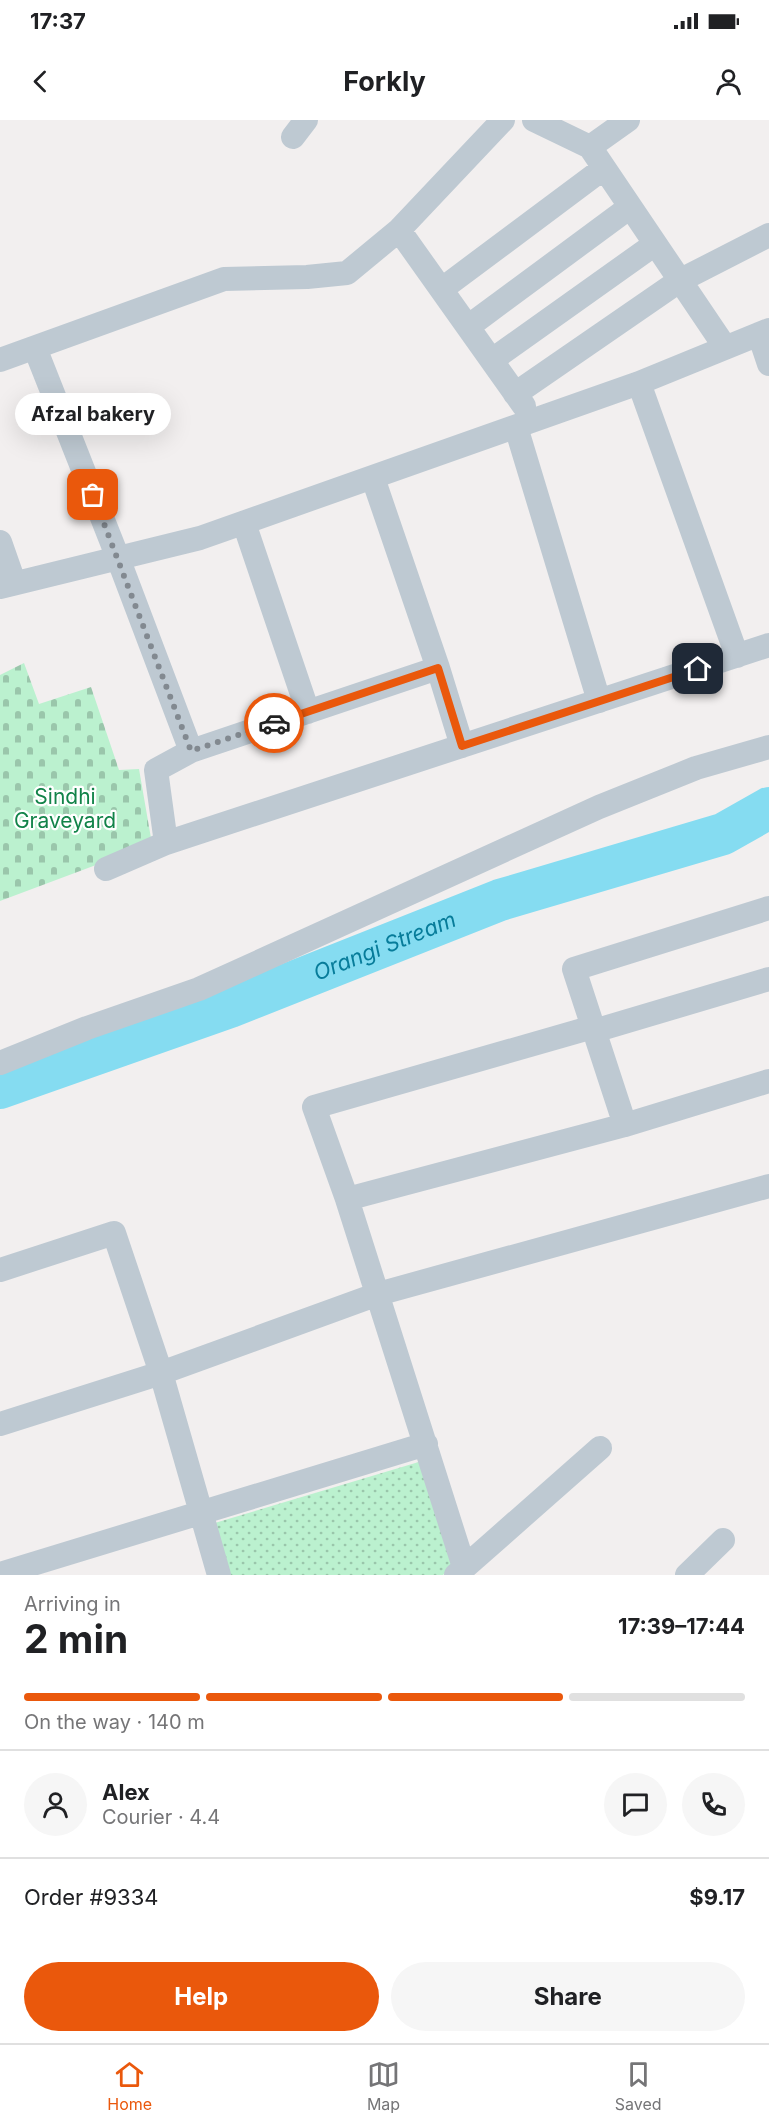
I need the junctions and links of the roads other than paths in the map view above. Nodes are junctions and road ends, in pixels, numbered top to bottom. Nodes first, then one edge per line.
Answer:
1 (503, 120) edge
2 (534, 120) edge
3 (628, 120) edge
4 (590, 147) junction
5 (604, 168) junction
6 (630, 207) junction
7 (399, 230) junction
8 (769, 235) edge
9 (655, 244) junction
10 (679, 281) junction
11 (442, 290) junction
12 (469, 326) junction
13 (764, 332) edge
14 (725, 347) junction
15 (35, 348) junction
16 (0, 360) edge
17 (492, 360) junction
18 (769, 364) edge
19 (639, 383) junction
20 (515, 394) junction
21 (525, 424) junction
22 (373, 478) junction
23 (244, 523) junction
24 (0, 542) edge
25 (118, 558) junction
26 (7, 585) edge
27 (769, 645) edge
28 (737, 656) junction
29 (438, 668) junction
30 (599, 701) junction
31 (308, 712) junction
32 (462, 746) junction
33 (769, 747) edge
34 (191, 751) junction
35 (166, 843) junction
36 (106, 869) dead end
37 (769, 908) edge
38 (769, 979) edge
39 (594, 1029) junction
40 (0, 1063) edge
41 (769, 1081) edge
42 (625, 1125) junction
43 (769, 1186) edge
44 (347, 1199) junction
45 (0, 1270) edge
46 (378, 1294) junction
47 (161, 1373) junction
48 (0, 1424) edge
49 (426, 1444) junction
50 (600, 1448) dead end
51 (201, 1512) junction
52 (723, 1540) dead end
53 (460, 1571) edge
54 (0, 1574) edge
55 (219, 1575) edge
56 (687, 1575) edge

1 - 7 street
2 - 4 street
3 - 4 street
4 - 5 street
5 - 6 street
5 - 11 street
6 - 9 street
6 - 12 street
7 - 11 street
7 - 15 street
8 - 10 street
9 - 10 street
9 - 17 street
10 - 14 street
10 - 20 street
11 - 12 street
12 - 17 street
13 - 14 street
13 - 18 street
14 - 19 street
15 - 16 street
15 - 25 street
17 - 20 street
19 - 21 street
19 - 28 street
20 - 21 street
21 - 22 street
21 - 30 street
22 - 23 street
22 - 29 street
23 - 25 street
23 - 31 street
24 - 26 street
25 - 26 street
25 - 34 street
27 - 28 street
28 - 30 street
29 - 31 street
29 - 32 street
30 - 32 street
31 - 34 street
32 - 35 street
33 - 40 street
34 - 35 street
35 - 36 street
37 - 39 street
38 - 39 street
39 - 42 street
39 - 44 street
41 - 42 street
42 - 44 street
43 - 46 street
44 - 46 street
45 - 47 street
46 - 47 street
46 - 49 street
47 - 48 street
47 - 51 street
49 - 51 street
49 - 53 street
50 - 53 street
51 - 54 street
51 - 55 street
52 - 56 street

